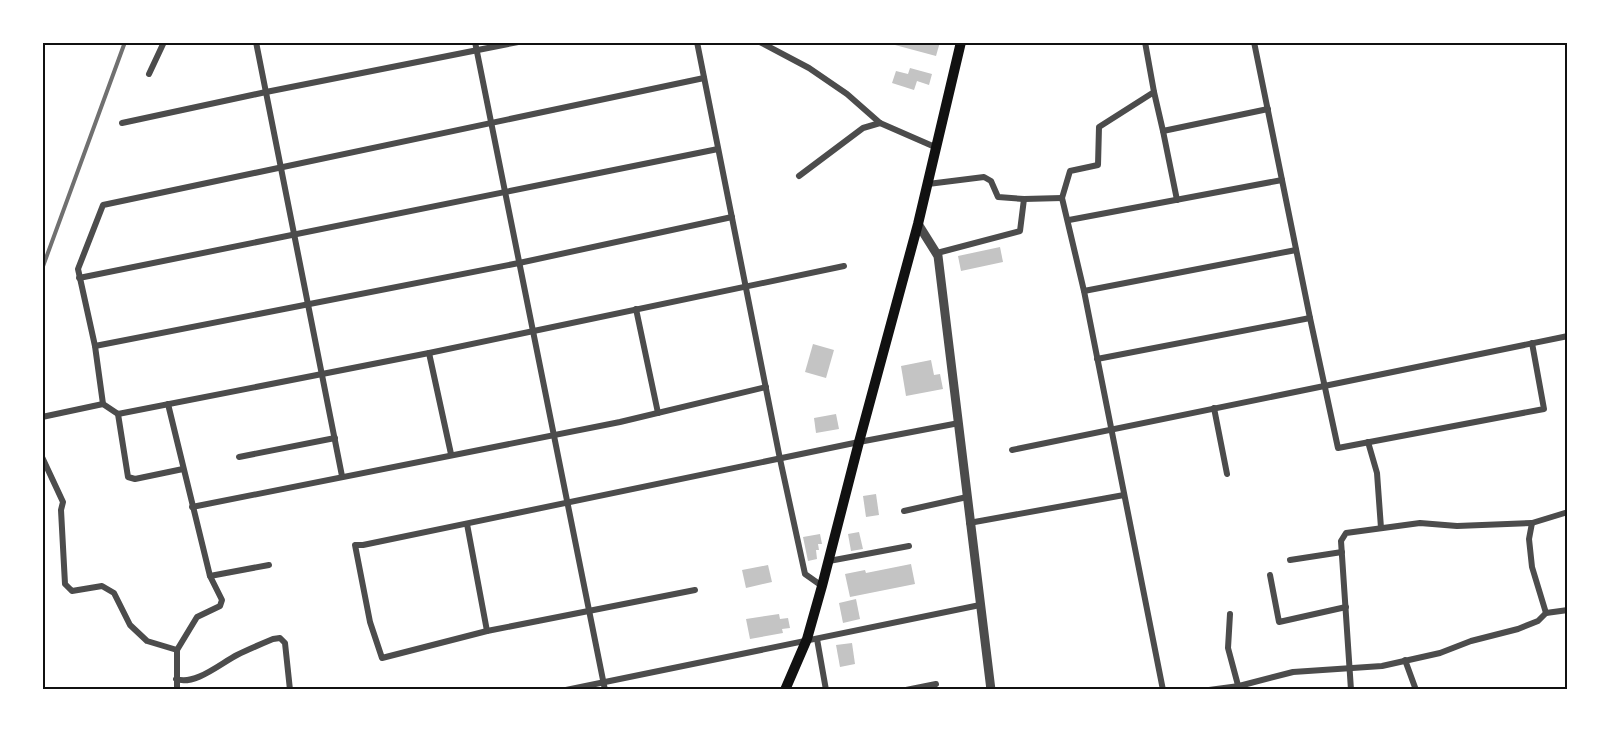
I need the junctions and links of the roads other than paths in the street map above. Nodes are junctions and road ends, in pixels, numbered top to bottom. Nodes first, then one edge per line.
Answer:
1 (164, 42) edge
2 (256, 42) edge
3 (475, 42) edge
4 (518, 42) edge
5 (697, 42) edge
6 (759, 42) edge
7 (962, 42) edge
8 (1144, 42) edge
9 (1254, 42) edge
10 (477, 50) junction
11 (149, 74) dead end
12 (704, 78) junction
13 (266, 92) junction
14 (1154, 92) junction
15 (1268, 109) junction
16 (122, 123) dead end
17 (880, 123) junction
18 (491, 124) junction
19 (1163, 132) junction
20 (935, 147) junction
21 (718, 149) junction
22 (280, 166) junction
23 (799, 176) dead end
24 (1282, 180) junction
25 (927, 184) junction
26 (505, 192) junction
27 (1062, 198) junction
28 (1024, 199) junction
29 (1177, 200) junction
30 (732, 217) junction
31 (1069, 220) junction
32 (918, 224) junction
33 (294, 234) junction
34 (1296, 250) junction
35 (937, 254) junction
36 (519, 263) junction
37 (844, 266) dead end
38 (79, 278) junction
39 (745, 285) junction
40 (1084, 291) junction
41 (308, 303) junction
42 (636, 309) junction
43 (1310, 318) junction
44 (533, 331) junction
45 (1568, 336) edge
46 (1532, 344) junction
47 (95, 346) junction
48 (429, 353) junction
49 (1097, 359) junction
50 (322, 372) junction
51 (1324, 386) junction
52 (766, 387) junction
53 (103, 404) junction
54 (168, 404) junction
55 (1214, 408) junction
56 (658, 413) junction
57 (118, 414) junction
58 (42, 417) edge
59 (959, 423) junction
60 (1111, 429) junction
61 (553, 434) junction
62 (335, 438) junction
63 (859, 442) junction
64 (1368, 442) junction
65 (1012, 450) dead end
66 (451, 454) junction
67 (42, 457) edge
68 (239, 457) dead end
69 (780, 459) junction
70 (183, 469) junction
71 (1227, 474) dead end
72 (342, 476) junction
73 (1124, 495) junction
74 (967, 497) junction
75 (567, 504) junction
76 (192, 507) junction
77 (904, 511) dead end
78 (1568, 512) edge
79 (969, 522) junction
80 (1532, 523) junction
81 (467, 524) junction
82 (1381, 528) junction
83 (909, 546) dead end
84 (1342, 552) junction
85 (1290, 560) dead end
86 (829, 561) junction
87 (269, 564) dead end
88 (1270, 575) dead end
89 (210, 576) junction
90 (822, 586) junction
91 (695, 590) dead end
92 (980, 605) junction
93 (1346, 607) junction
94 (1568, 610) edge
95 (589, 612) junction
96 (1546, 613) junction
97 (1230, 614) dead end
98 (487, 631) junction
99 (812, 639) junction
100 (177, 650) junction
101 (1406, 660) junction
102 (1349, 669) junction
103 (176, 679) junction
104 (936, 684) dead end
105 (604, 687) edge
106 (1239, 688) edge
107 (177, 690) edge
108 (290, 690) edge
109 (566, 690) edge
110 (785, 690) edge
111 (826, 690) edge
112 (906, 690) edge
113 (992, 690) edge
114 (1163, 690) edge
115 (1209, 690) edge
116 (1351, 690) edge
117 (1416, 690) edge

1 - 11 street
2 - 13 street
3 - 10 street
4 - 10 street
5 - 12 street
6 - 17 street
7 - 20 main road
8 - 14 street
9 - 15 street
10 - 13 street
10 - 18 street
12 - 18 street
12 - 21 street
13 - 16 street
13 - 22 street
14 - 19 street
14 - 27 street
15 - 19 street
15 - 24 street
17 - 20 street
17 - 23 street
18 - 22 street
18 - 26 street
19 - 29 street
20 - 25 main road
21 - 26 street
21 - 30 street
22 - 33 street
22 - 38 street
24 - 29 street
24 - 34 street
25 - 28 street
25 - 32 main road
26 - 33 street
26 - 36 street
27 - 28 street
27 - 31 street
28 - 35 street
29 - 31 street
30 - 36 street
30 - 39 street
31 - 40 street
32 - 35 street
32 - 63 main road
33 - 38 street
33 - 41 street
34 - 40 street
34 - 43 street
35 - 59 street
36 - 41 street
36 - 44 street
37 - 39 street
38 - 47 street
39 - 42 street
39 - 52 street
40 - 49 street
41 - 47 street
41 - 50 street
42 - 44 street
42 - 56 street
43 - 49 street
43 - 51 street
44 - 48 street
44 - 61 street
45 - 46 street
46 - 51 street
46 - 64 street
47 - 53 street
48 - 50 street
48 - 66 street
49 - 60 street
50 - 54 street
50 - 62 street
51 - 55 street
51 - 64 street
52 - 56 street
52 - 69 street
53 - 57 street
53 - 58 street
54 - 57 street
54 - 70 street
55 - 60 street
55 - 71 street
56 - 61 street
57 - 70 street
59 - 63 street
59 - 74 street
60 - 65 street
60 - 73 street
61 - 66 street
61 - 75 street
62 - 68 street
62 - 72 street
63 - 69 street
63 - 86 main road
64 - 82 street
66 - 72 street
67 - 100 street
69 - 75 street
69 - 90 street
70 - 76 street
72 - 76 street
73 - 79 street
73 - 114 street
74 - 77 street
74 - 79 street
75 - 81 street
75 - 95 street
76 - 89 street
78 - 80 street
79 - 92 street
80 - 82 street
80 - 96 street
81 - 98 street
81 - 98 street
82 - 84 street
83 - 86 street
84 - 85 street
84 - 93 street
86 - 90 main road
87 - 89 street
88 - 93 street
89 - 100 street
90 - 99 main road
91 - 95 street
92 - 99 street
92 - 113 street
93 - 102 street
94 - 96 street
95 - 98 street
95 - 105 street
96 - 101 street
97 - 106 street
99 - 105 street
99 - 110 main road
99 - 111 street
100 - 103 street
101 - 102 street
101 - 117 street
102 - 106 street
102 - 116 street
103 - 107 street
103 - 108 street
104 - 112 street
105 - 109 street
106 - 115 street

